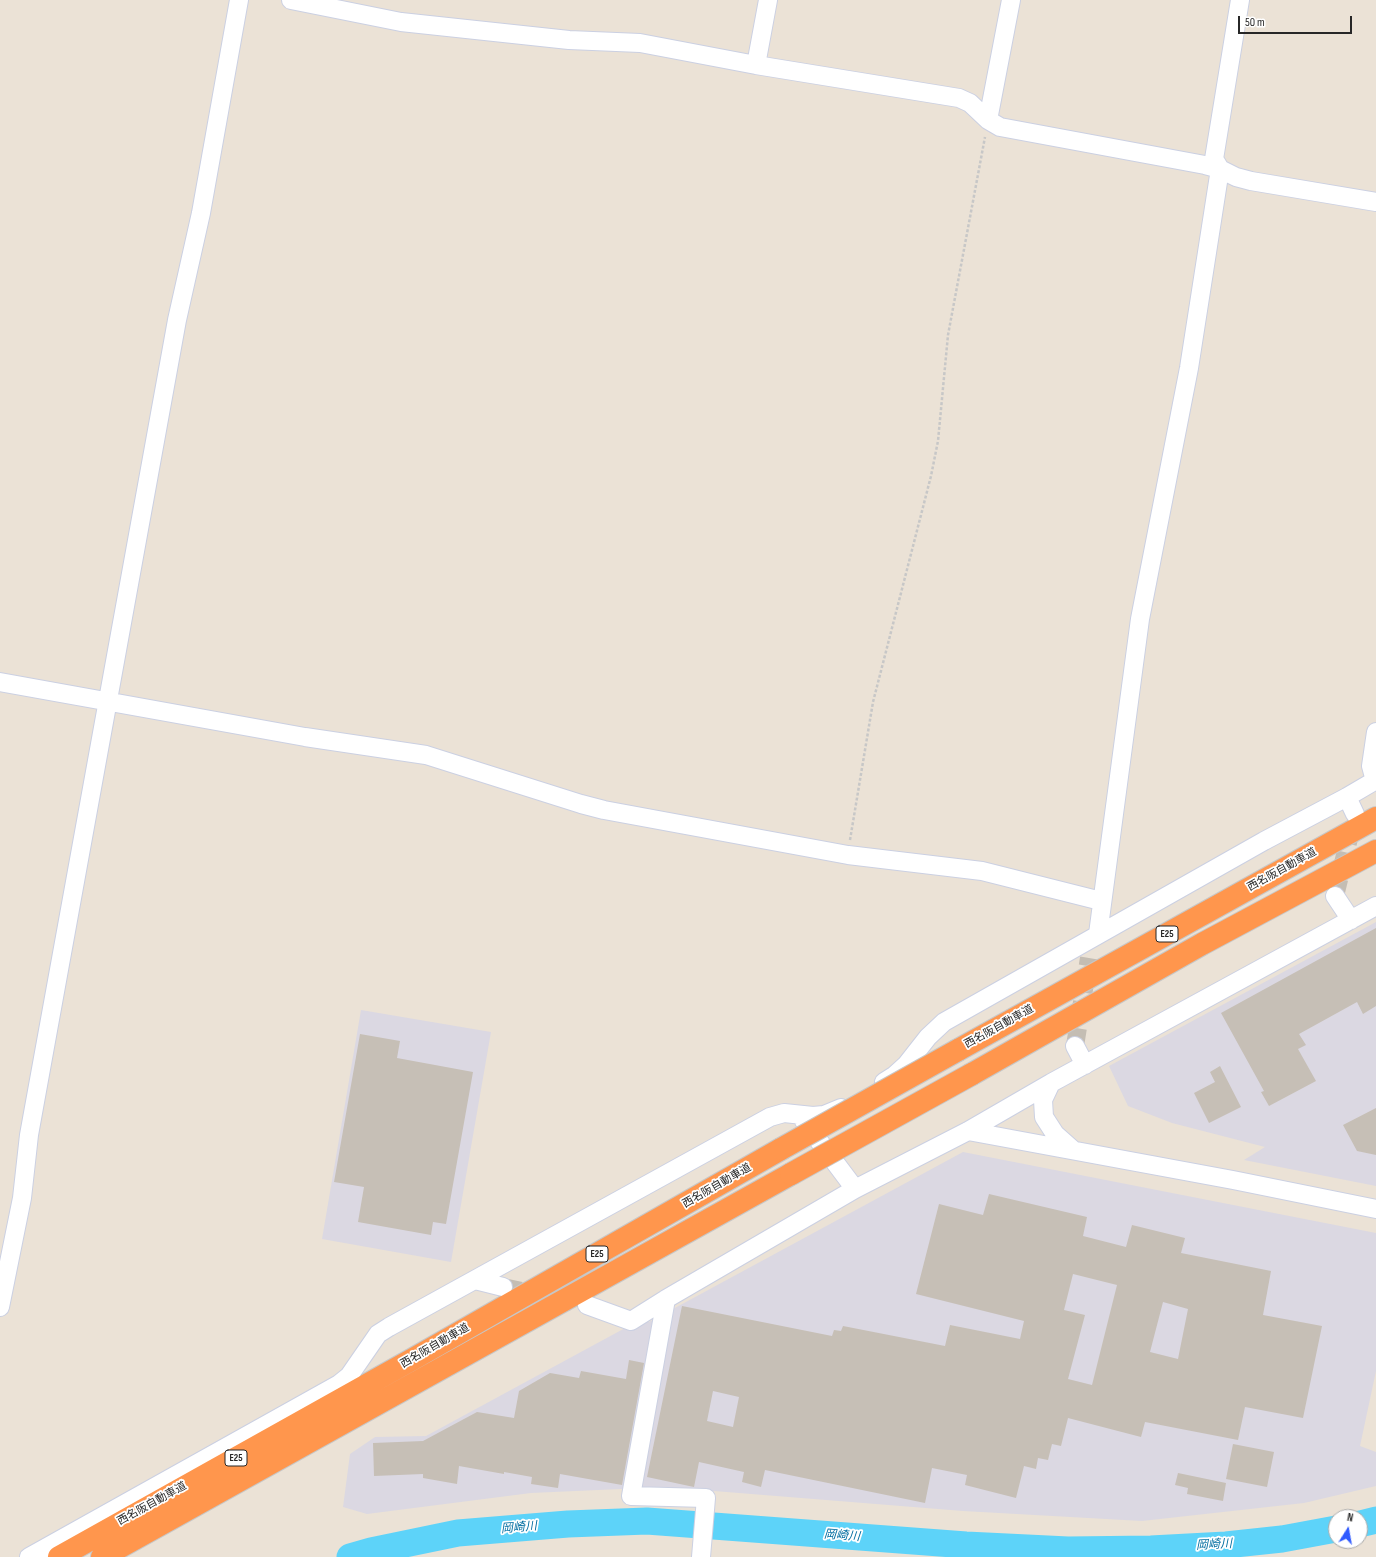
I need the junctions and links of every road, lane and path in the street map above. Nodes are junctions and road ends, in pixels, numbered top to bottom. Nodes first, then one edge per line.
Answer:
1 (239, 0) edge
2 (291, 0) edge
3 (768, 0) edge
4 (1011, 0) edge
5 (1240, 0) edge
6 (756, 65) junction
7 (988, 120) junction
8 (1220, 169) junction
9 (1376, 202) edge
10 (0, 682) edge
11 (109, 701) junction
12 (1376, 732) edge
13 (1376, 780) edge
14 (1347, 797) junction
15 (1366, 816) edge
16 (1376, 851) edge
17 (848, 855) junction
18 (1335, 896) dead end
19 (1101, 901) junction
20 (1376, 906) edge
21 (1351, 920) junction
22 (1098, 934) junction
23 (1075, 1046) tunnel mouth
24 (1085, 1065) junction
25 (1051, 1083) junction
26 (799, 1114) junction
27 (968, 1131) junction
28 (1072, 1150) junction
29 (855, 1189) junction
30 (1376, 1209) edge
31 (475, 1280) junction
32 (503, 1287) tunnel mouth
33 (666, 1299) junction
34 (587, 1305) tunnel mouth
35 (0, 1307) edge
36 (702, 1552) edge
37 (29, 1557) edge
38 (59, 1557) edge
39 (102, 1557) edge

1 - 11 street
2 - 6 street
3 - 6 street
4 - 7 street
5 - 8 street
6 - 7 street
7 - 8 street
7 - 17 path
8 - 9 street
8 - 19 street
10 - 11 street
11 - 17 street
11 - 35 street
12 - 13 street
13 - 14 street
14 - 15 street
14 - 22 street
15 - 38 highway, 西名阪自動車道 / E25, bridge
16 - 39 highway, 西名阪自動車道 / E25, bridge
17 - 19 street
18 - 21 street
19 - 22 street
20 - 21 street
21 - 24 street
22 - 26 street
23 - 24 street
24 - 25 street
25 - 27 street
25 - 28 street
26 - 29 street
26 - 31 street
27 - 28 street
27 - 29 street
28 - 30 street
29 - 33 street
31 - 32 street
31 - 37 street
33 - 34 street
33 - 36 street

